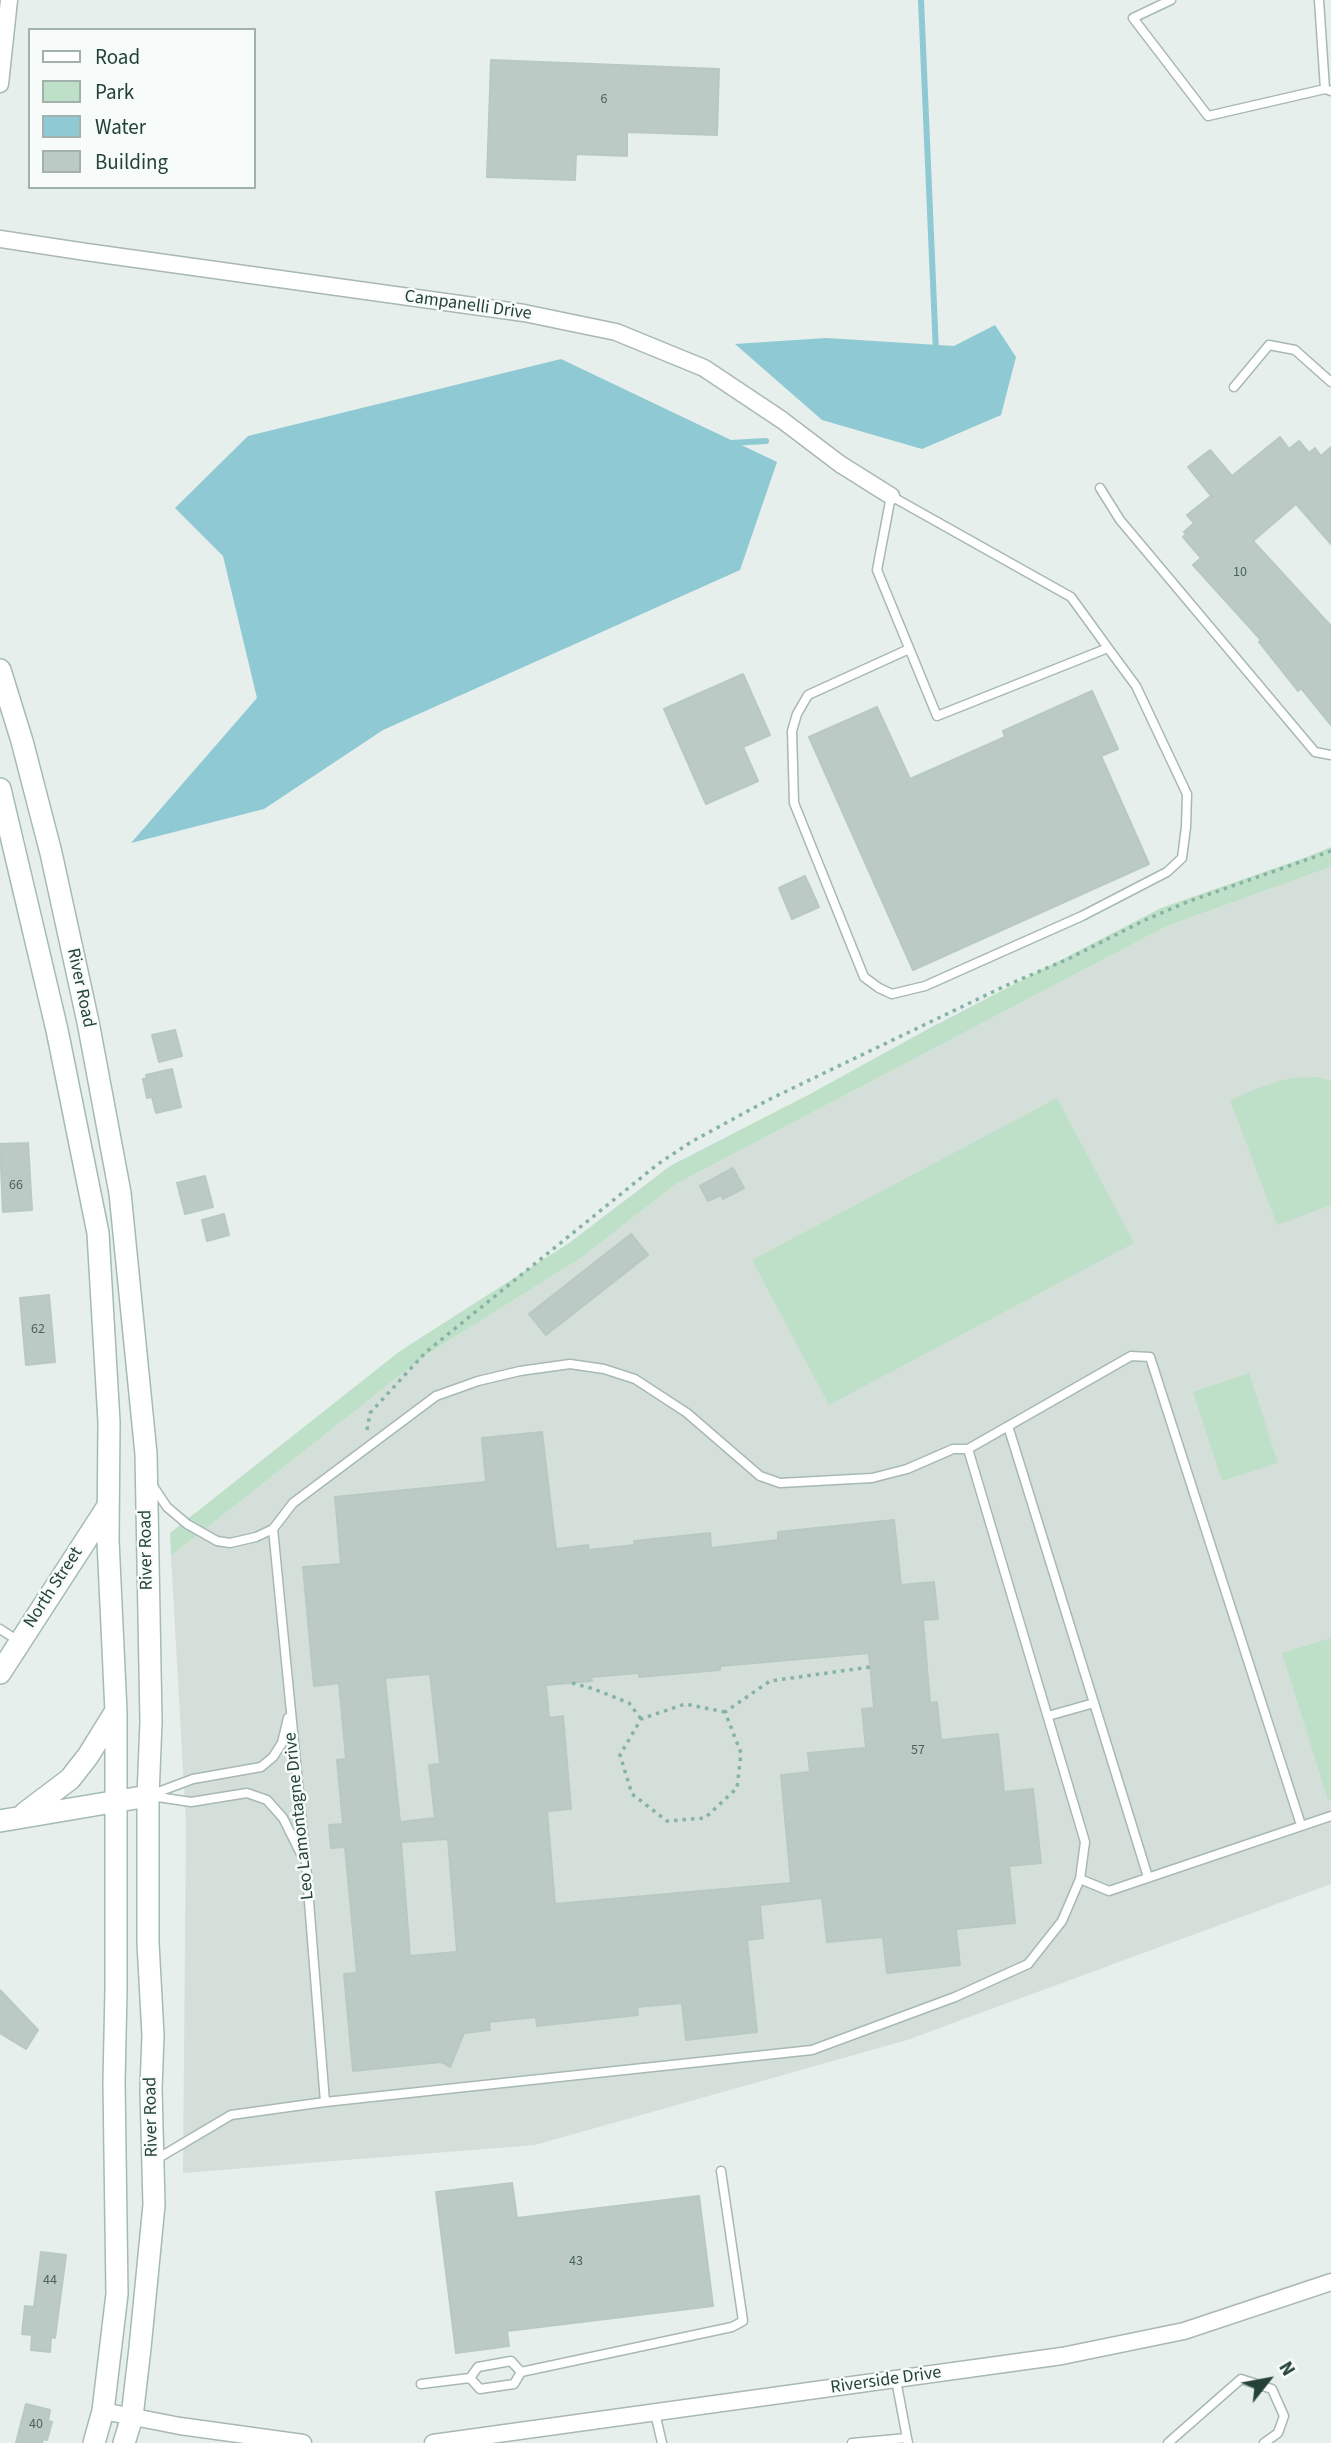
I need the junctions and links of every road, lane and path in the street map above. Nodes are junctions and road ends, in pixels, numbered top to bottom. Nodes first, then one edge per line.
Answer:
1 (9, 0) edge
2 (1171, 0) edge
3 (1319, 0) edge
4 (0, 84) edge
5 (1328, 90) edge
6 (0, 239) edge
7 (1331, 382) edge
8 (1234, 387) dead end
9 (1100, 488) dead end
10 (891, 496) junction
11 (1108, 648) junction
12 (909, 649) junction
13 (0, 670) edge
14 (1331, 755) edge
15 (0, 789) edge
16 (1331, 851) edge
17 (1008, 1426) junction
18 (363, 1449) junction
19 (968, 1449) junction
20 (146, 1477) junction
21 (109, 1504) junction
22 (273, 1529) junction
23 (0, 1629) edge
24 (20, 1642) junction
25 (870, 1667) dead end
26 (0, 1673) edge
27 (572, 1683) dead end
28 (1094, 1703) junction
29 (116, 1712) junction
30 (289, 1712) junction
31 (725, 1712) junction
32 (1048, 1716) junction
33 (641, 1719) junction
34 (148, 1796) junction
35 (114, 1800) junction
36 (1331, 1816) edge
37 (9, 1819) edge
38 (1301, 1825) junction
39 (306, 1864) junction
40 (1148, 1877) junction
41 (1080, 1879) junction
42 (325, 2102) junction
43 (153, 2162) junction
44 (722, 2171) dead end
45 (1331, 2282) edge
46 (521, 2372) junction
47 (470, 2378) junction
48 (896, 2379) junction
49 (421, 2384) dead end
50 (103, 2411) junction
51 (655, 2413) junction
52 (132, 2417) junction
53 (908, 2440) edge
54 (94, 2443) edge
55 (124, 2443) edge
56 (303, 2443) edge
57 (433, 2443) edge
58 (663, 2443) edge
59 (852, 2443) edge
60 (1168, 2443) edge
61 (1264, 2443) edge

1 - 4 street
2 - 5 lane
3 - 5 lane
6 - 10 street, Campanelli Drive
7 - 8 lane
9 - 14 lane
10 - 11 lane
10 - 12 lane
11 - 12 lane
11 - 12 lane
13 - 20 main road, River Road
15 - 21 main road, River Road
16 - 18 path
17 - 19 lane
17 - 28 lane
17 - 38 lane
18 - 19 lane
18 - 22 lane
19 - 32 lane
20 - 22 lane
20 - 34 main road, River Road
21 - 24 main road, North Street
21 - 29 main road, River Road
22 - 30 lane, Leo Lamontagne Drive
23 - 24 lane
24 - 26 main road, North Street
25 - 31 path
27 - 33 path
28 - 32 lane
28 - 40 lane
29 - 35 main road, River Road
29 - 37 main road
30 - 34 lane
30 - 39 lane, Leo Lamontagne Drive
31 - 33 path
31 - 33 path
32 - 41 lane
34 - 35 main road
34 - 39 lane
34 - 43 main road, River Road
35 - 37 main road
35 - 50 main road, River Road
36 - 38 lane
38 - 40 lane
39 - 42 lane, Leo Lamontagne Drive
40 - 41 lane
41 - 42 lane
42 - 43 lane
43 - 52 main road, River Road
44 - 46 lane
45 - 48 street, Riverside Drive
46 - 47 lane
46 - 47 lane
47 - 49 lane
48 - 51 street, Riverside Drive
48 - 53 lane
50 - 52 street
50 - 54 main road, River Road
51 - 57 street, Riverside Drive
51 - 58 lane
52 - 55 main road, River Road
52 - 56 street
53 - 59 lane
60 - 61 lane

